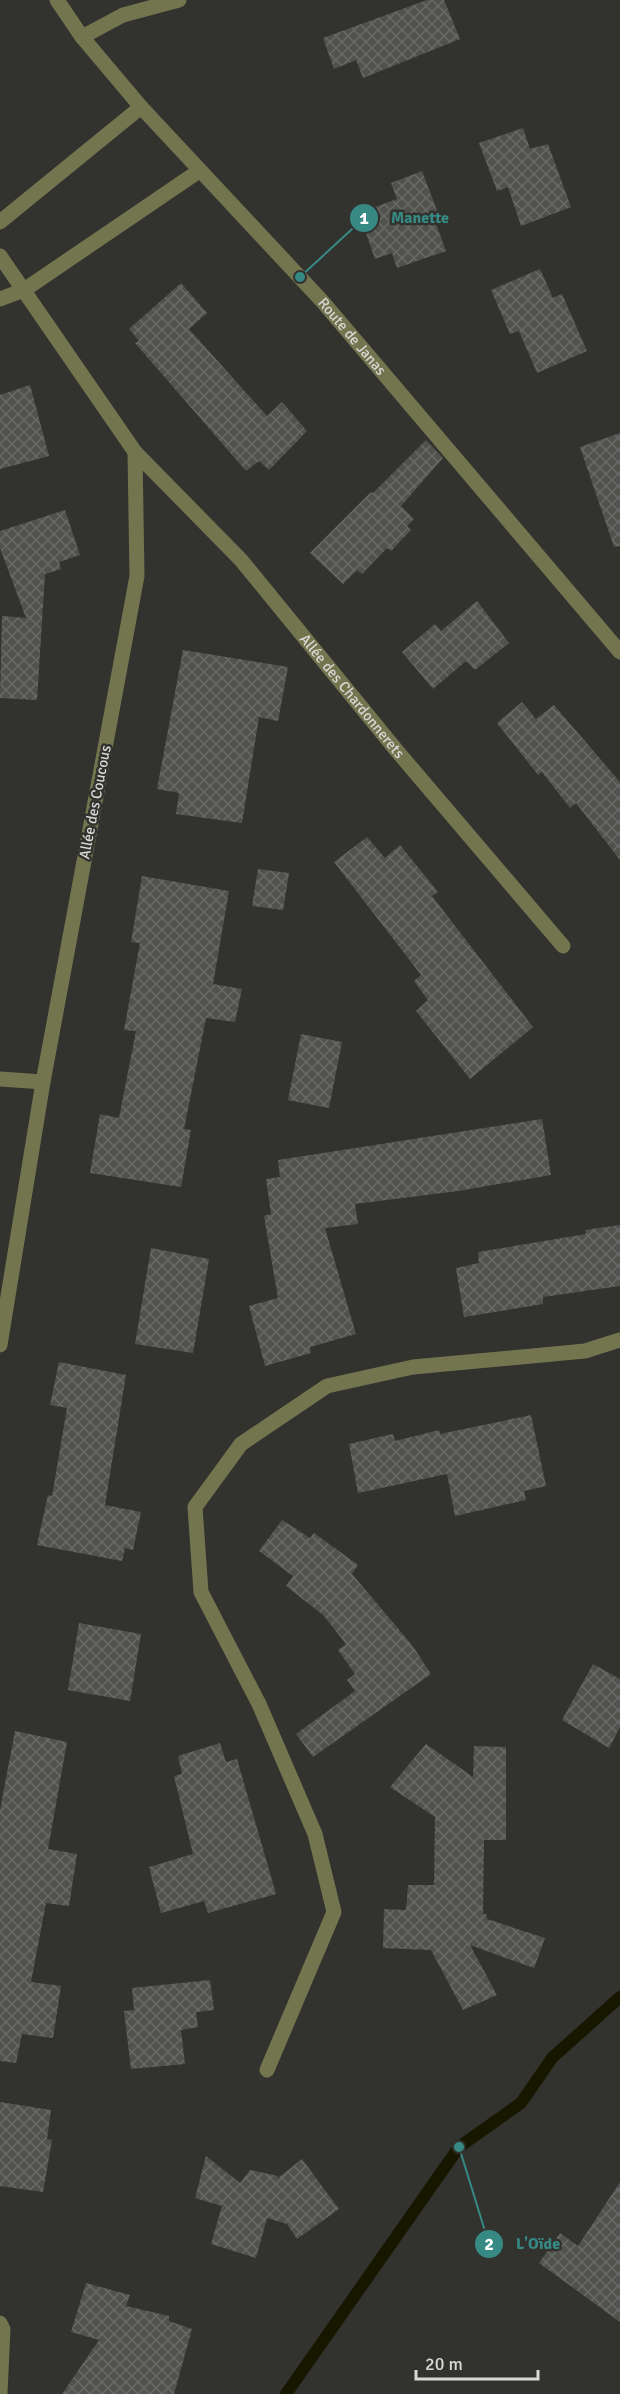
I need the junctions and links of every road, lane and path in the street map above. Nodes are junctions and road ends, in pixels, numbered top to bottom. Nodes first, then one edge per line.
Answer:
1 (57, 0) edge
2 (179, 0) edge
3 (82, 37) junction
4 (141, 107) junction
5 (198, 171) junction
6 (0, 222) edge
7 (0, 256) edge
8 (24, 290) junction
9 (0, 299) edge
10 (135, 452) junction
11 (620, 652) edge
12 (563, 946) dead end
13 (0, 1079) edge
14 (43, 1082) junction
15 (620, 1340) edge
16 (0, 1345) edge
17 (267, 2070) dead end
18 (0, 2323) edge
19 (0, 2393) edge

1 - 3 street, Route de Janas
2 - 3 street
3 - 4 street, Route de Janas
4 - 5 street, Route de Janas
4 - 6 street
5 - 8 street
5 - 11 street, Route de Janas
7 - 8 street
8 - 9 street
8 - 10 street
10 - 12 street, Allée des Chardonnerets
10 - 14 street, Allée des Coucous
13 - 14 street
14 - 16 street, Allée des Coucous
15 - 17 street
18 - 19 street

